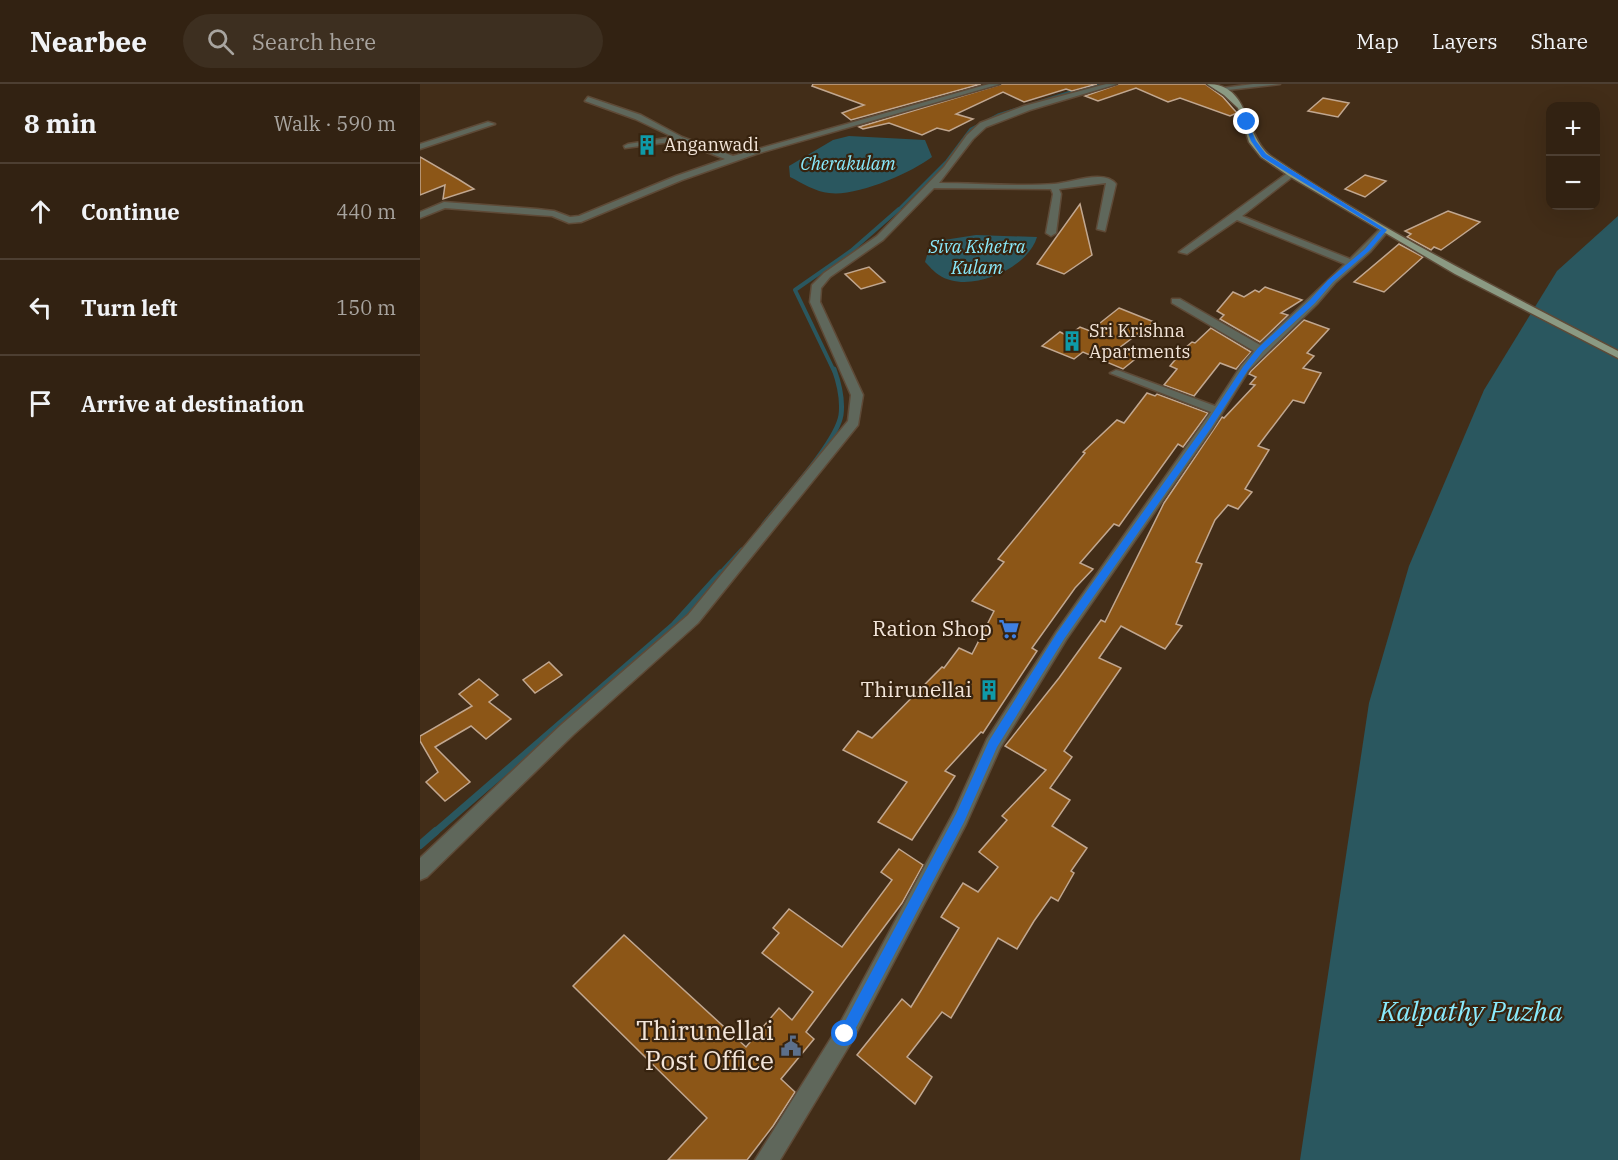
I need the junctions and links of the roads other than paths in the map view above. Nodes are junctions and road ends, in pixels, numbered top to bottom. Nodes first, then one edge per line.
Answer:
1 (996, 84) edge
2 (1114, 84) edge
3 (1210, 84) edge
4 (1277, 84) edge
5 (1219, 89) junction
6 (588, 99) dead end
7 (490, 124) dead end
8 (679, 139) junction
9 (628, 146) dead end
10 (420, 147) edge
11 (732, 159) junction
12 (1292, 174) junction
13 (931, 185) junction
14 (1054, 187) junction
15 (420, 215) edge
16 (1236, 217) junction
17 (1102, 230) dead end
18 (1384, 230) junction
19 (1051, 233) dead end
20 (1184, 252) dead end
21 (1351, 263) junction
22 (1176, 301) dead end
23 (1261, 350) junction
24 (1618, 355) edge
25 (1116, 373) dead end
26 (1218, 411) junction
27 (420, 871) edge
28 (768, 1160) edge

1 - 11 street
2 - 13 street
3 - 5 main road
4 - 5 street
5 - 12 main road
6 - 8 street
7 - 10 street
8 - 9 street
8 - 11 street
11 - 15 street
12 - 16 street
12 - 18 main road
13 - 14 street
13 - 27 street
14 - 17 street
14 - 19 street
16 - 20 street
16 - 21 street
18 - 21 street
18 - 24 main road
21 - 23 street
22 - 23 street
23 - 26 street
25 - 26 street
26 - 28 street

